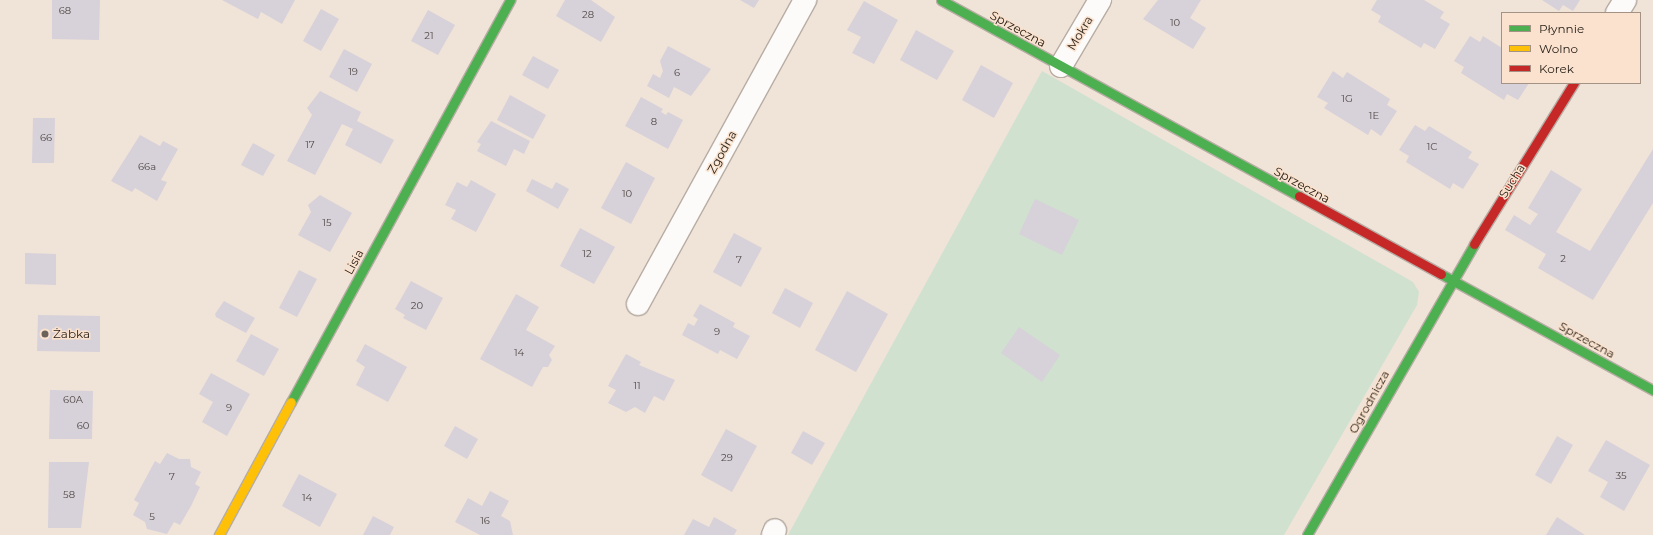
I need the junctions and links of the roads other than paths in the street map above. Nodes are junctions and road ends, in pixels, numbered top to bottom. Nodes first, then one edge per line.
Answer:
1 (510, 0) edge
2 (805, 0) edge
3 (941, 0) edge
4 (1100, 0) edge
5 (1625, 0) edge
6 (1618, 12) edge
7 (1061, 66) junction
8 (1573, 84) edge
9 (1451, 280) junction
10 (638, 304) dead end
11 (1653, 390) edge
12 (219, 535) edge
13 (1307, 535) edge

1 - 12 street, Lisia
2 - 10 street, Zgodna
3 - 7 street, Sprzeczna
4 - 7 street, Mokra
5 - 6 street
7 - 9 street, Sprzeczna
8 - 9 street, Sucha
9 - 11 street, Sprzeczna
9 - 13 street, Ogrodnicza

